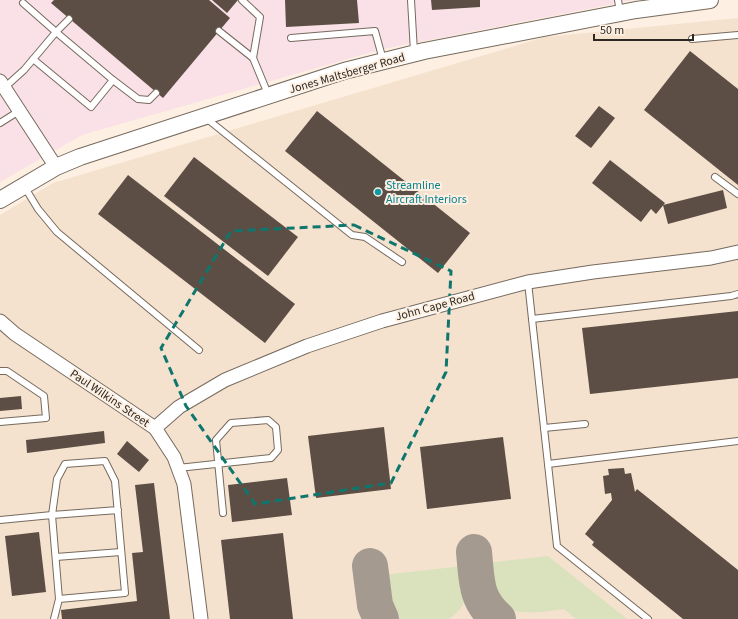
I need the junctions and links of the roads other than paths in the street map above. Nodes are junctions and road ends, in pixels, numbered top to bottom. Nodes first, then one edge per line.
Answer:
1 (242, 0) edge
2 (411, 0) edge
3 (710, 0) edge
4 (23, 3) dead end
5 (619, 6) edge
6 (69, 19) dead end
7 (219, 31) dead end
8 (56, 32) junction
9 (738, 35) edge
10 (291, 38) dead end
11 (692, 39) dead end
12 (414, 54) junction
13 (253, 58) junction
14 (33, 59) junction
15 (383, 62) junction
16 (113, 80) junction
17 (2, 85) edge
18 (156, 93) dead end
19 (269, 95) junction
20 (19, 111) junction
21 (203, 116) junction
22 (0, 123) edge
23 (56, 167) junction
24 (715, 177) dead end
25 (24, 186) junction
26 (738, 194) edge
27 (0, 200) edge
28 (738, 252) edge
29 (402, 262) dead end
30 (528, 282) junction
31 (738, 294) edge
32 (532, 319) junction
33 (0, 321) edge
34 (0, 333) edge
35 (15, 334) junction
36 (199, 350) dead end
37 (0, 371) edge
38 (0, 422) edge
39 (586, 424) dead end
40 (154, 428) junction
41 (544, 428) junction
42 (738, 441) edge
43 (218, 464) junction
44 (548, 464) junction
45 (178, 468) junction
46 (118, 510) junction
47 (224, 512) dead end
48 (52, 515) junction
49 (0, 520) edge
50 (121, 552) junction
51 (56, 557) junction
52 (59, 599) junction
53 (54, 619) edge
54 (201, 619) edge
55 (648, 619) edge

1 - 13 lane
2 - 12 lane
3 - 5 street, Jones Maltsberger Road
4 - 8 lane
5 - 12 street, Jones Maltsberger Road
6 - 8 lane
7 - 13 lane
8 - 14 lane
8 - 16 lane
9 - 11 lane
10 - 15 lane
12 - 15 street, Jones Maltsberger Road
13 - 19 lane
14 - 16 lane
14 - 17 lane
15 - 19 street, Jones Maltsberger Road
16 - 18 lane
17 - 20 street
19 - 21 street, Jones Maltsberger Road
20 - 22 lane
20 - 23 street
21 - 23 street, Jones Maltsberger Road
21 - 29 lane
23 - 25 street, Jones Maltsberger Road
24 - 26 lane
25 - 27 street, Jones Maltsberger Road
25 - 36 lane
28 - 30 street, John Cape Road
30 - 32 lane
30 - 40 street, John Cape Road
31 - 32 lane
32 - 41 lane
33 - 35 street, Paul Wilkins Street
34 - 35 street
35 - 40 street, Paul Wilkins Street
37 - 38 lane
39 - 41 lane
40 - 45 street, Paul Wilkins Street
41 - 44 lane
42 - 44 lane
43 - 43 lane
43 - 45 lane
43 - 47 lane
44 - 55 lane
45 - 54 street, Paul Wilkins Street
46 - 48 lane
46 - 48 lane
46 - 50 lane
48 - 49 lane
48 - 51 lane
50 - 51 lane
50 - 52 lane
51 - 52 lane
52 - 53 lane

